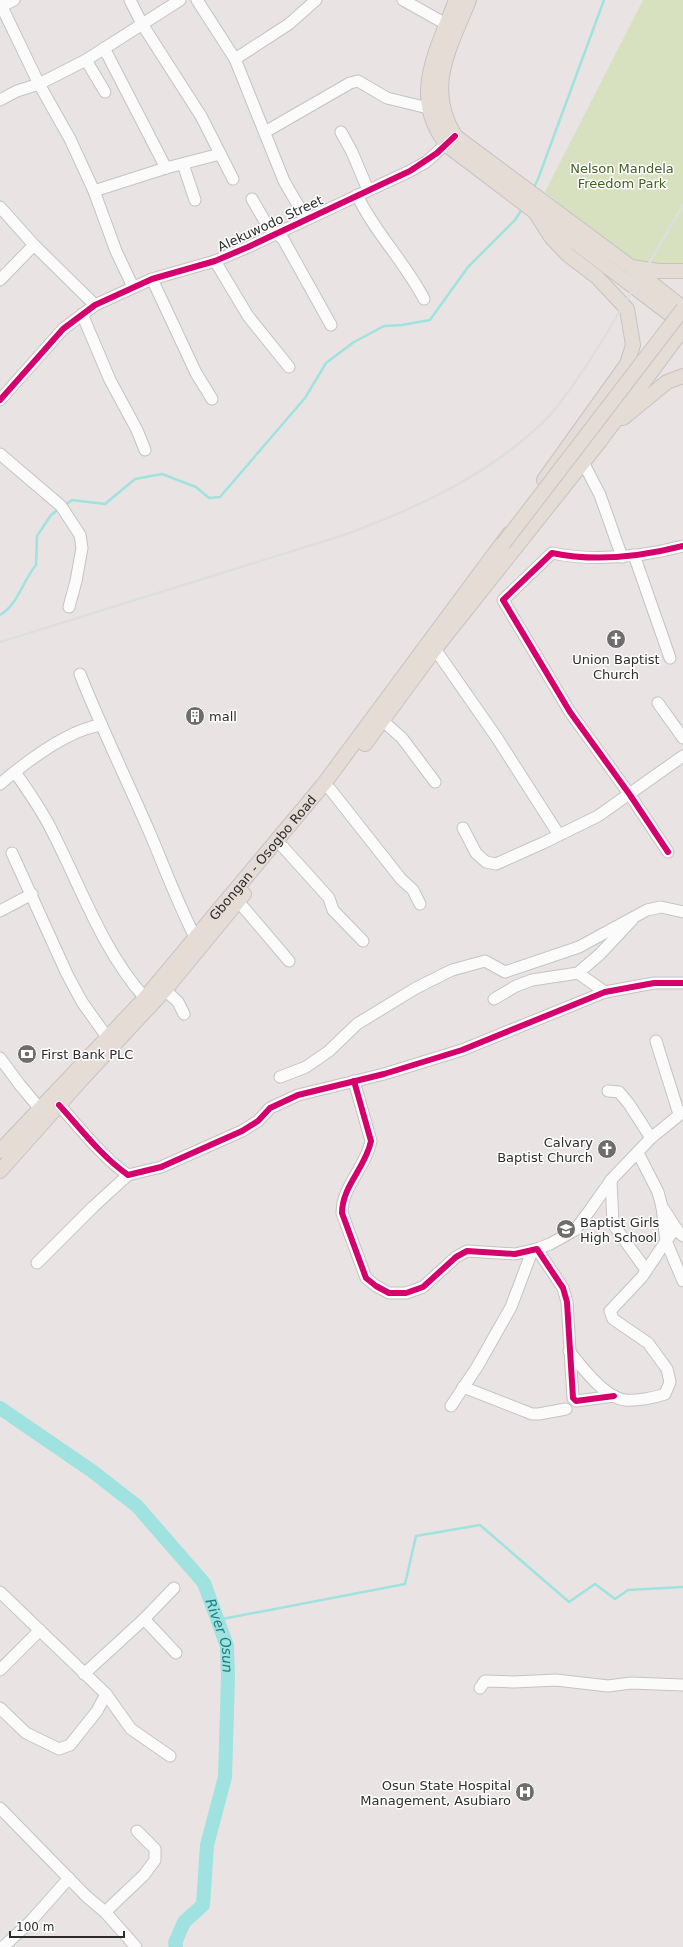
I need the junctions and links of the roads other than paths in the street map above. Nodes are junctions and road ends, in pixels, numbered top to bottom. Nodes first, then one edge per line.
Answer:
1 (14, 0) edge
2 (130, 0) edge
3 (180, 0) edge
4 (196, 0) edge
5 (316, 0) edge
6 (403, 0) edge
7 (456, 0) edge
8 (469, 0) edge
9 (1, 5) edge
10 (142, 24) junction
11 (452, 27) junction
12 (104, 48) junction
13 (234, 59) junction
14 (86, 60) junction
15 (39, 84) junction
16 (105, 92) dead end
17 (0, 100) edge
18 (428, 108) junction
19 (265, 132) junction
20 (341, 132) dead end
21 (451, 140) junction
22 (220, 154) junction
23 (183, 164) junction
24 (166, 168) junction
25 (233, 179) dead end
26 (368, 190) junction
27 (94, 191) junction
28 (357, 195) junction
29 (252, 199) dead end
30 (194, 200) dead end
31 (530, 202) junction
32 (0, 206) edge
33 (306, 219) junction
34 (276, 233) junction
35 (34, 245) junction
36 (215, 261) junction
37 (631, 267) junction
38 (683, 271) edge
39 (152, 279) junction
40 (0, 280) edge
41 (133, 287) junction
42 (424, 299) dead end
43 (95, 305) junction
44 (683, 309) edge
45 (82, 314) junction
46 (683, 324) edge
47 (331, 325) dead end
48 (683, 329) edge
49 (289, 367) dead end
50 (683, 376) edge
51 (212, 399) dead end
52 (0, 400) edge
53 (145, 450) dead end
54 (0, 454) edge
55 (585, 466) junction
56 (683, 546) edge
57 (508, 547) junction
58 (634, 556) junction
59 (622, 557) junction
60 (69, 607) dead end
61 (435, 648) junction
62 (670, 658) dead end
63 (80, 674) dead end
64 (658, 703) dead end
65 (383, 721) junction
66 (101, 725) junction
67 (683, 738) edge
68 (683, 756) edge
69 (15, 772) junction
70 (435, 782) dead end
71 (0, 784) edge
72 (330, 789) junction
73 (630, 795) junction
74 (463, 828) dead end
75 (559, 835) junction
76 (283, 847) junction
77 (668, 852) dead end
78 (12, 853) dead end
79 (32, 894) junction
80 (238, 901) junction
81 (420, 904) dead end
82 (0, 911) edge
83 (683, 912) edge
84 (634, 918) junction
85 (195, 937) junction
86 (363, 942) dead end
87 (289, 960) dead end
88 (578, 973) junction
89 (683, 983) edge
90 (165, 990) junction
91 (605, 992) junction
92 (145, 998) junction
93 (494, 999) dead end
94 (184, 1014) dead end
95 (132, 1019) junction
96 (107, 1037) junction
97 (656, 1041) dead end
98 (0, 1058) edge
99 (280, 1078) dead end
100 (354, 1081) junction
101 (608, 1091) dead end
102 (59, 1105) junction
103 (40, 1109) junction
104 (681, 1113) edge
105 (651, 1138) junction
106 (0, 1151) edge
107 (638, 1153) junction
108 (0, 1172) edge
109 (128, 1175) junction
110 (611, 1180) junction
111 (662, 1207) junction
112 (679, 1233) edge
113 (666, 1241) junction
114 (537, 1249) junction
115 (37, 1262) dead end
116 (646, 1270) junction
117 (683, 1281) edge
118 (569, 1351) junction
119 (463, 1387) junction
120 (614, 1396) junction
121 (450, 1406) dead end
122 (566, 1409) dead end
123 (174, 1588) dead end
124 (0, 1592) edge
125 (144, 1619) junction
126 (40, 1630) junction
127 (176, 1653) dead end
128 (0, 1670) edge
129 (84, 1674) junction
130 (683, 1685) edge
131 (480, 1688) dead end
132 (106, 1694) junction
133 (0, 1708) edge
134 (170, 1756) dead end
135 (0, 1808) edge
136 (137, 1831) dead end
137 (69, 1878) junction
138 (105, 1912) junction
139 (3, 1947) edge
140 (136, 1947) edge

1 - 9 street
2 - 10 street
3 - 10 street
4 - 13 street
5 - 13 street
6 - 11 street
7 - 11 main road
8 - 11 main road
9 - 15 street
10 - 12 street
10 - 22 street
11 - 18 main road
11 - 21 main road
12 - 14 street
12 - 24 street
13 - 19 street
14 - 15 street
14 - 16 street
15 - 17 street
15 - 27 street
18 - 19 street
18 - 21 main road
19 - 33 street
20 - 26 street
21 - 26 street, Alekuwodo Street
21 - 31 main road
22 - 23 street
22 - 25 street
23 - 24 street
23 - 30 street
24 - 27 street
26 - 28 street, Alekuwodo Street
27 - 41 street
28 - 33 street, Alekuwodo Street
28 - 42 street
29 - 34 street
31 - 37 main road
31 - 46 main road
31 - 57 main road
32 - 35 street
33 - 34 street, Alekuwodo Street
34 - 36 street, Alekuwodo Street
34 - 47 street
35 - 40 street
35 - 43 street
36 - 39 street, Alekuwodo Street
36 - 49 street
37 - 38 main road
37 - 44 main road
39 - 41 street, Alekuwodo Street
39 - 51 street
41 - 43 street, Alekuwodo Street
43 - 45 street, Alekuwodo Street
44 - 57 main road, bridge
45 - 52 street, Alekuwodo Street
45 - 53 street
48 - 57 main road
50 - 55 main road
54 - 60 street
55 - 57 main road
55 - 59 street
56 - 58 street
57 - 61 main road, Gbongan - Osogbo Road
57 - 85 main road, Gbongan - Osogbo Road
58 - 59 street
58 - 62 street
59 - 73 street
61 - 65 main road, Gbongan - Osogbo Road
61 - 75 street
63 - 66 street
64 - 67 street
65 - 70 street
65 - 72 main road, Gbongan - Osogbo Road
66 - 69 street
66 - 85 street
68 - 73 street
69 - 71 street
69 - 92 street
72 - 76 main road, Gbongan - Osogbo Road
72 - 81 street
73 - 75 street
73 - 77 street
74 - 75 street
76 - 80 main road, Gbongan - Osogbo Road
76 - 86 street
78 - 79 street
79 - 82 street
79 - 96 street
80 - 87 street
80 - 90 main road, Gbongan - Osogbo Road
83 - 84 street
84 - 88 street
84 - 99 street
85 - 92 main road, Gbongan - Osogbo Road
88 - 91 street
88 - 93 street
89 - 91 street
90 - 94 street
90 - 95 main road, Gbongan - Osogbo Road
91 - 100 street
92 - 95 main road, Gbongan - Osogbo Road
95 - 96 main road, Gbongan - Osogbo Road
95 - 102 main road, Gbongan - Osogbo Road
96 - 103 main road, Gbongan - Osogbo Road
97 - 104 street
98 - 103 street
100 - 109 street
100 - 114 street
101 - 105 street
102 - 108 main road, Gbongan - Osogbo Road
102 - 109 street
103 - 106 main road, Gbongan - Osogbo Road
104 - 105 street
105 - 107 street
107 - 110 street
107 - 111 street
109 - 115 street
110 - 114 street
110 - 116 street
111 - 112 street
111 - 113 street
112 - 113 street
113 - 116 street
113 - 117 street
114 - 118 street
114 - 119 street
116 - 120 street
118 - 120 street
118 - 120 street
119 - 121 street
119 - 122 street
123 - 125 street
124 - 126 street
125 - 127 street
125 - 129 street
126 - 128 street
126 - 129 street
129 - 132 street
130 - 131 street
132 - 133 street
132 - 134 street
135 - 137 street
136 - 138 street
137 - 138 street
137 - 139 street
138 - 140 street

